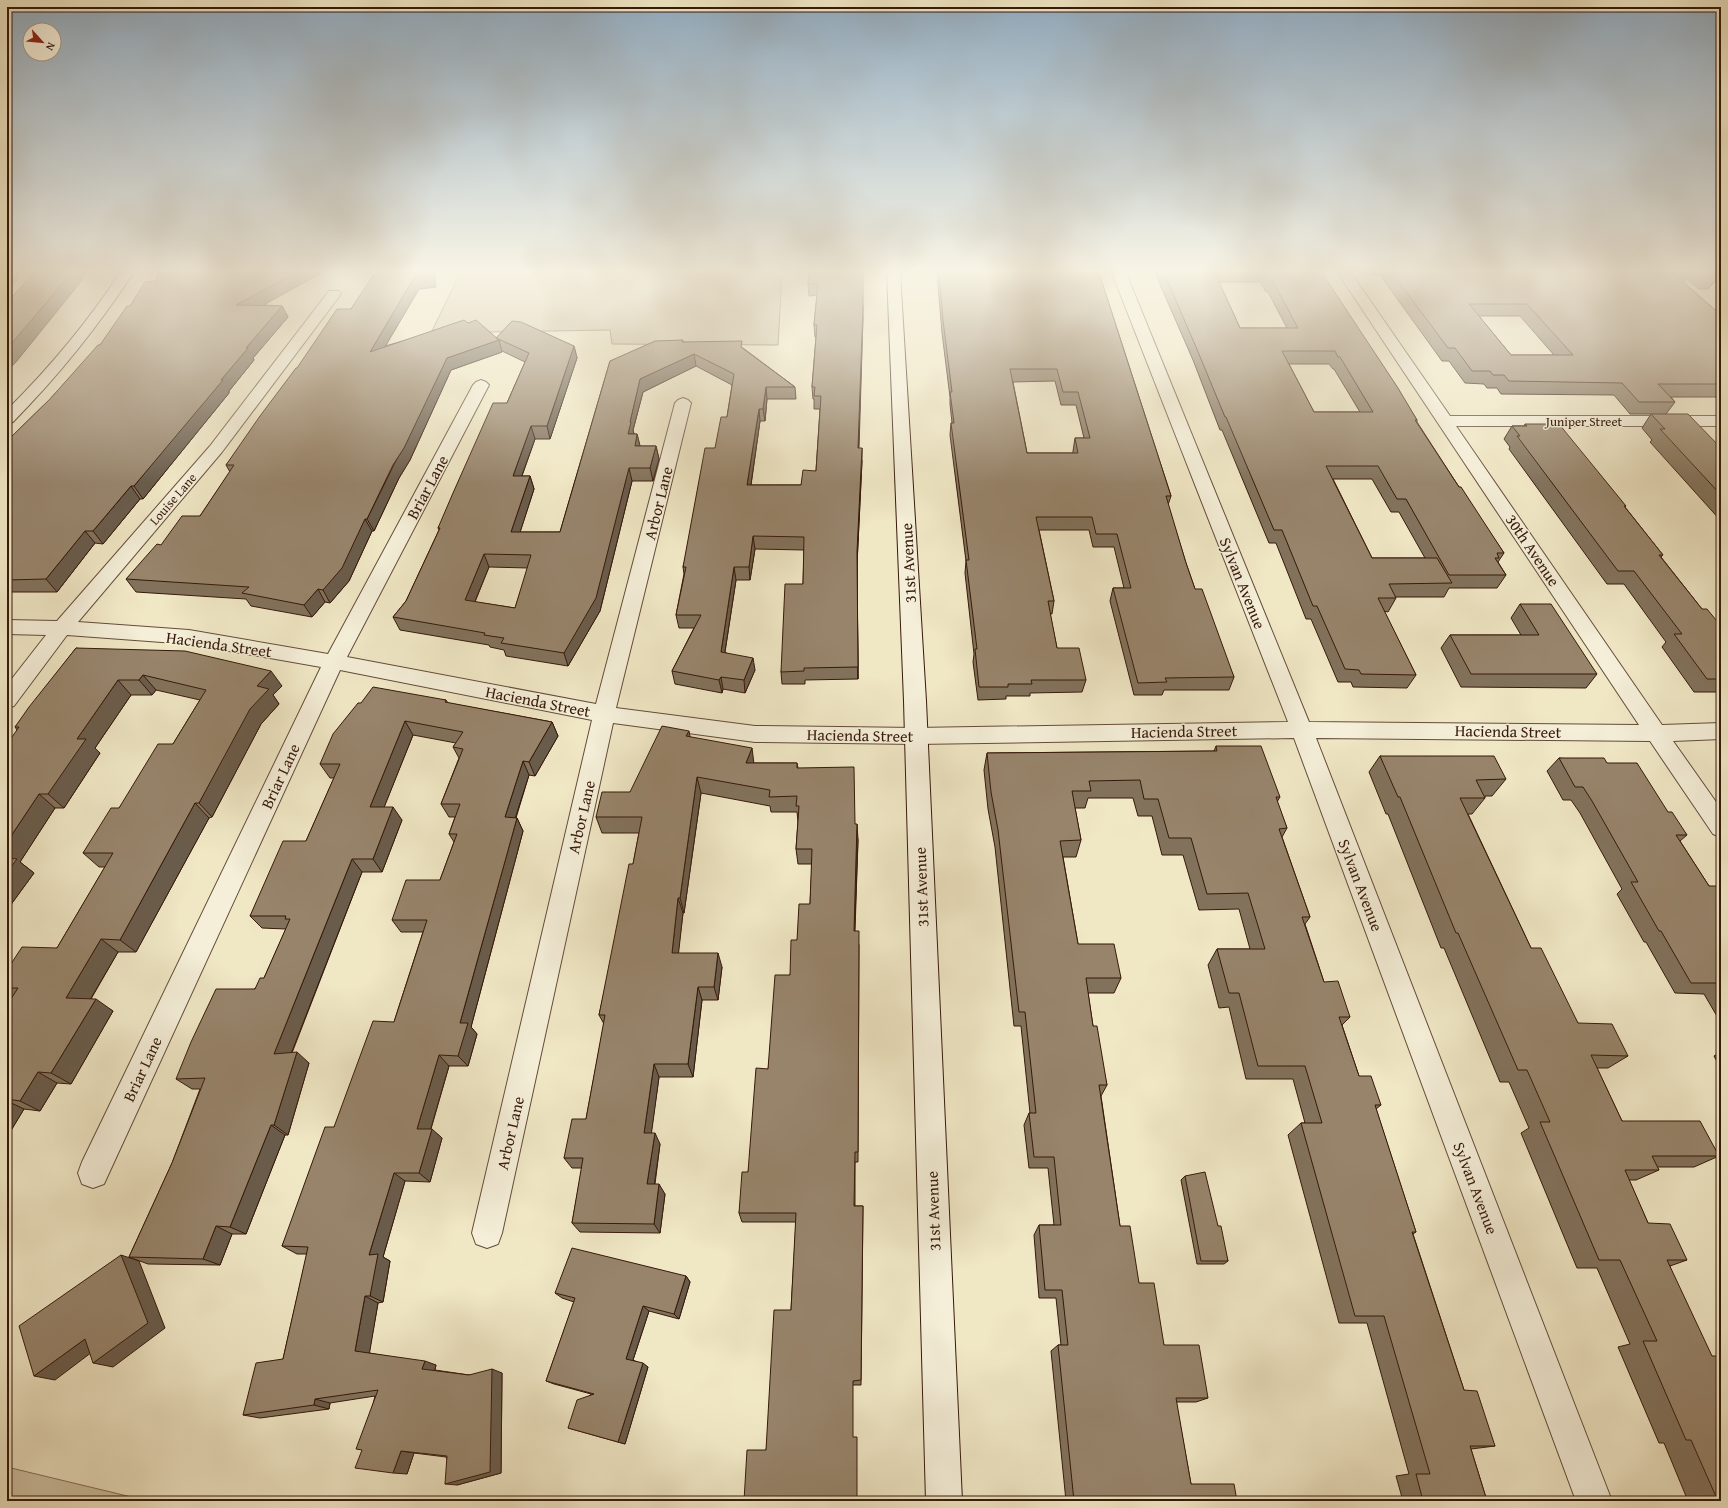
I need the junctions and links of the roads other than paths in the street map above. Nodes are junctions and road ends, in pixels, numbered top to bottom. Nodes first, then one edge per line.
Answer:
1 (76, 343) edge
2 (296, 343) edge
3 (896, 343) edge
4 (1147, 343) edge
5 (1392, 343) edge
6 (480, 385) dead end
7 (683, 403) dead end
8 (7, 418) edge
9 (1715, 421) edge
10 (1446, 422) junction
11 (1721, 433) edge
12 (7, 627) edge
13 (62, 628) junction
14 (334, 662) junction
15 (7, 700) edge
16 (604, 714) junction
17 (1302, 730) junction
18 (1721, 731) edge
19 (1655, 733) junction
20 (916, 736) junction
21 (1721, 828) edge
22 (93, 1172) dead end
23 (487, 1233) dead end
24 (944, 1501) edge
25 (1594, 1501) edge

1 - 8 street
2 - 13 street, Louise Lane
3 - 20 street, 31st Avenue
4 - 17 street, Sylvan Avenue
5 - 10 street, 30th Avenue
6 - 14 street, Briar Lane
7 - 16 street, Arbor Lane
9 - 10 street, Juniper Street
9 - 11 street
10 - 19 street, 30th Avenue
12 - 13 street, Hacienda Street
13 - 14 street, Hacienda Street
13 - 15 street, Louise Lane
14 - 16 street, Hacienda Street
14 - 22 street, Briar Lane
16 - 20 street, Hacienda Street
16 - 23 street, Arbor Lane
17 - 19 street, Hacienda Street
17 - 20 street, Hacienda Street
17 - 25 street, Sylvan Avenue
18 - 19 street, Hacienda Street
19 - 21 street, 30th Avenue
20 - 24 street, 31st Avenue

